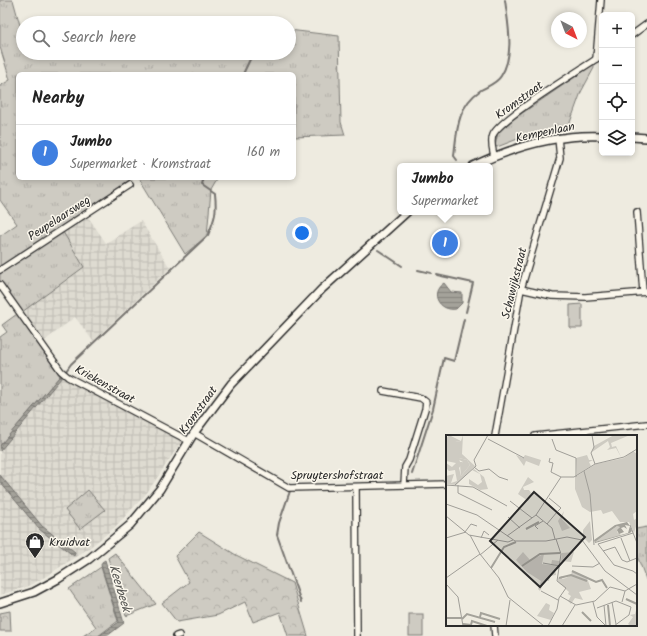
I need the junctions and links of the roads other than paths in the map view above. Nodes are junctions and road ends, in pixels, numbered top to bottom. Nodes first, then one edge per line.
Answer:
1 (601, 0) edge
2 (647, 24) edge
3 (635, 33) edge
4 (599, 57) edge
5 (596, 59) junction
6 (599, 136) edge
7 (635, 137) edge
8 (558, 138) junction
9 (647, 138) edge
10 (494, 156) junction
11 (479, 163) edge
12 (130, 184) dead end
13 (637, 212) dead end
14 (404, 215) edge
15 (0, 270) edge
16 (0, 285) edge
17 (521, 289) junction
18 (645, 292) edge
19 (383, 391) dead end
20 (647, 424) edge
21 (194, 433) junction
22 (495, 435) edge
23 (544, 435) edge
24 (189, 441) junction
25 (446, 484) edge
26 (404, 485) junction
27 (356, 487) junction
28 (0, 603) edge
29 (494, 626) edge
30 (357, 636) edge
31 (495, 636) edge

1 - 5 street
2 - 3 street
4 - 5 street, Kromstraat
5 - 10 street, Kromstraat
6 - 8 main road, Kempenlaan
7 - 9 main road
8 - 10 main road, Kempenlaan
8 - 17 street, Schawijkstraat
10 - 11 main road
12 - 15 street, Peupelaarsweg
13 - 18 street
14 - 21 main road, Kromstraat
16 - 24 street, Kriekenstraat
17 - 18 street
17 - 22 street, Schawijkstraat
19 - 26 street
20 - 23 street
21 - 24 main road, Kromstraat
21 - 27 street, Spruytershofstraat
24 - 28 main road, Kromstraat
25 - 26 street, Spruytershofstraat
26 - 27 street, Spruytershofstraat
27 - 30 street
29 - 31 street

